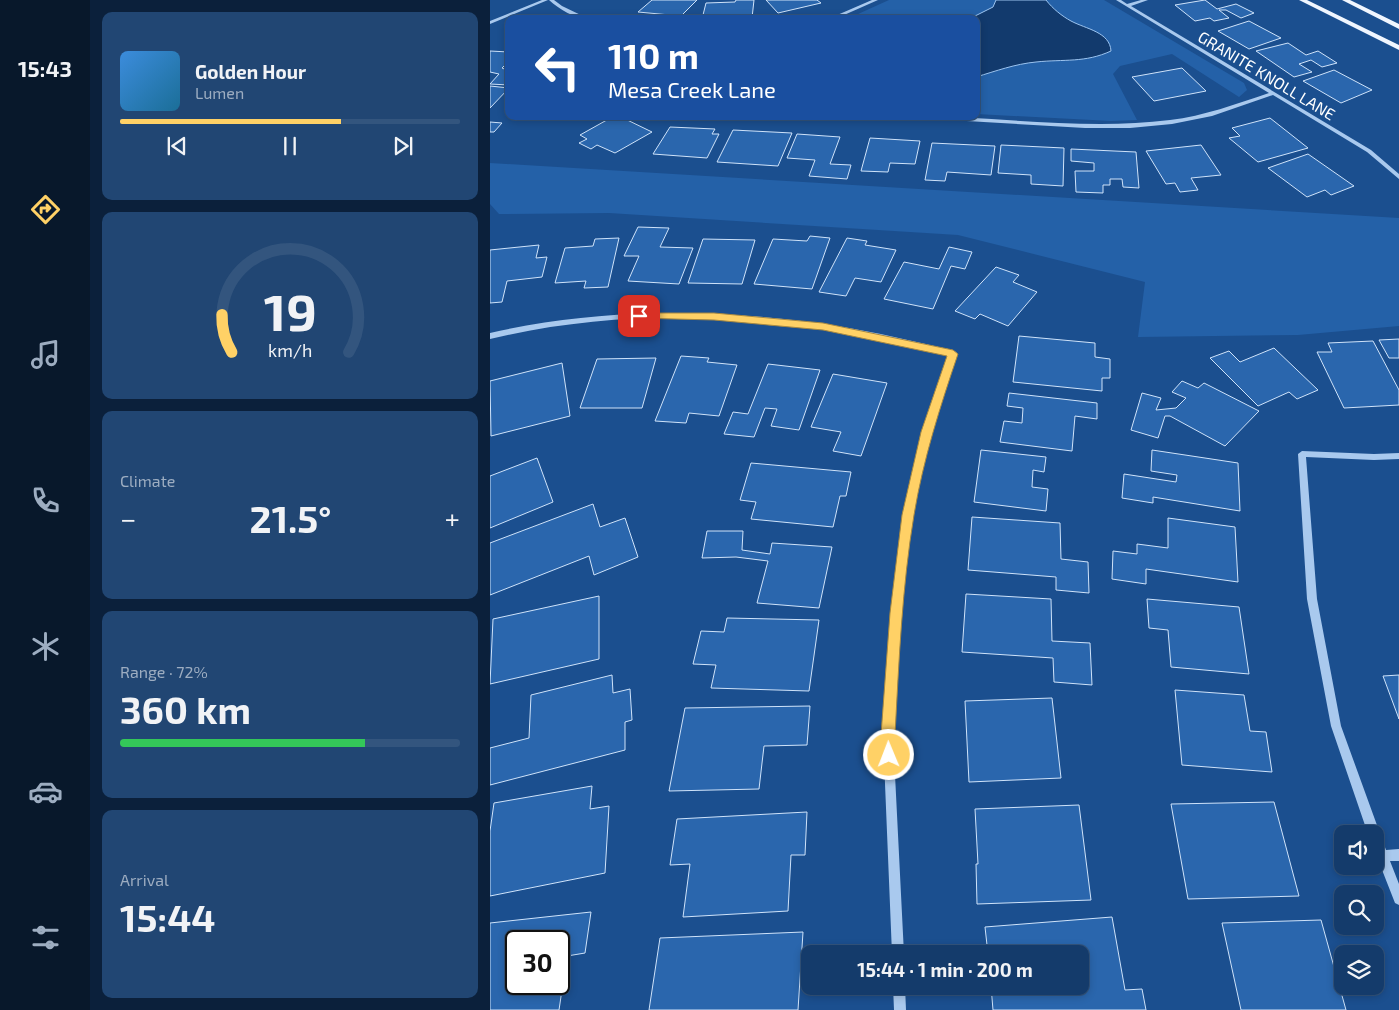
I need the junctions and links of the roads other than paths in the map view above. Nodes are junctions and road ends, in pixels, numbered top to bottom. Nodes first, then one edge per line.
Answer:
1 (546, 0) edge
2 (551, 0) edge
3 (876, 0) edge
4 (1118, 0) edge
5 (1146, 0) edge
6 (1302, 0) edge
7 (1345, 0) edge
8 (1128, 5) junction
9 (509, 15) edge
10 (578, 15) edge
11 (840, 15) edge
12 (505, 17) edge
13 (490, 23) edge
14 (1399, 26) edge
15 (1399, 48) edge
16 (1274, 93) junction
17 (980, 120) edge
18 (1399, 177) edge
19 (490, 336) edge
20 (1399, 456) edge
21 (1371, 825) edge
22 (1399, 855) edge
23 (1384, 856) edge
24 (1384, 861) edge
25 (1399, 899) edge
26 (898, 945) edge
27 (899, 995) edge
28 (900, 1010) edge

1 - 9 street
2 - 10 street
3 - 11 street
4 - 8 street, GRANITE KNOLL LANE
5 - 8 street
6 - 15 main road
7 - 14 main road
8 - 16 street, GRANITE KNOLL LANE
12 - 13 street
16 - 17 street
16 - 18 street, GRANITE KNOLL LANE
19 - 26 street
20 - 21 street
22 - 23 street
24 - 25 street
27 - 28 street

